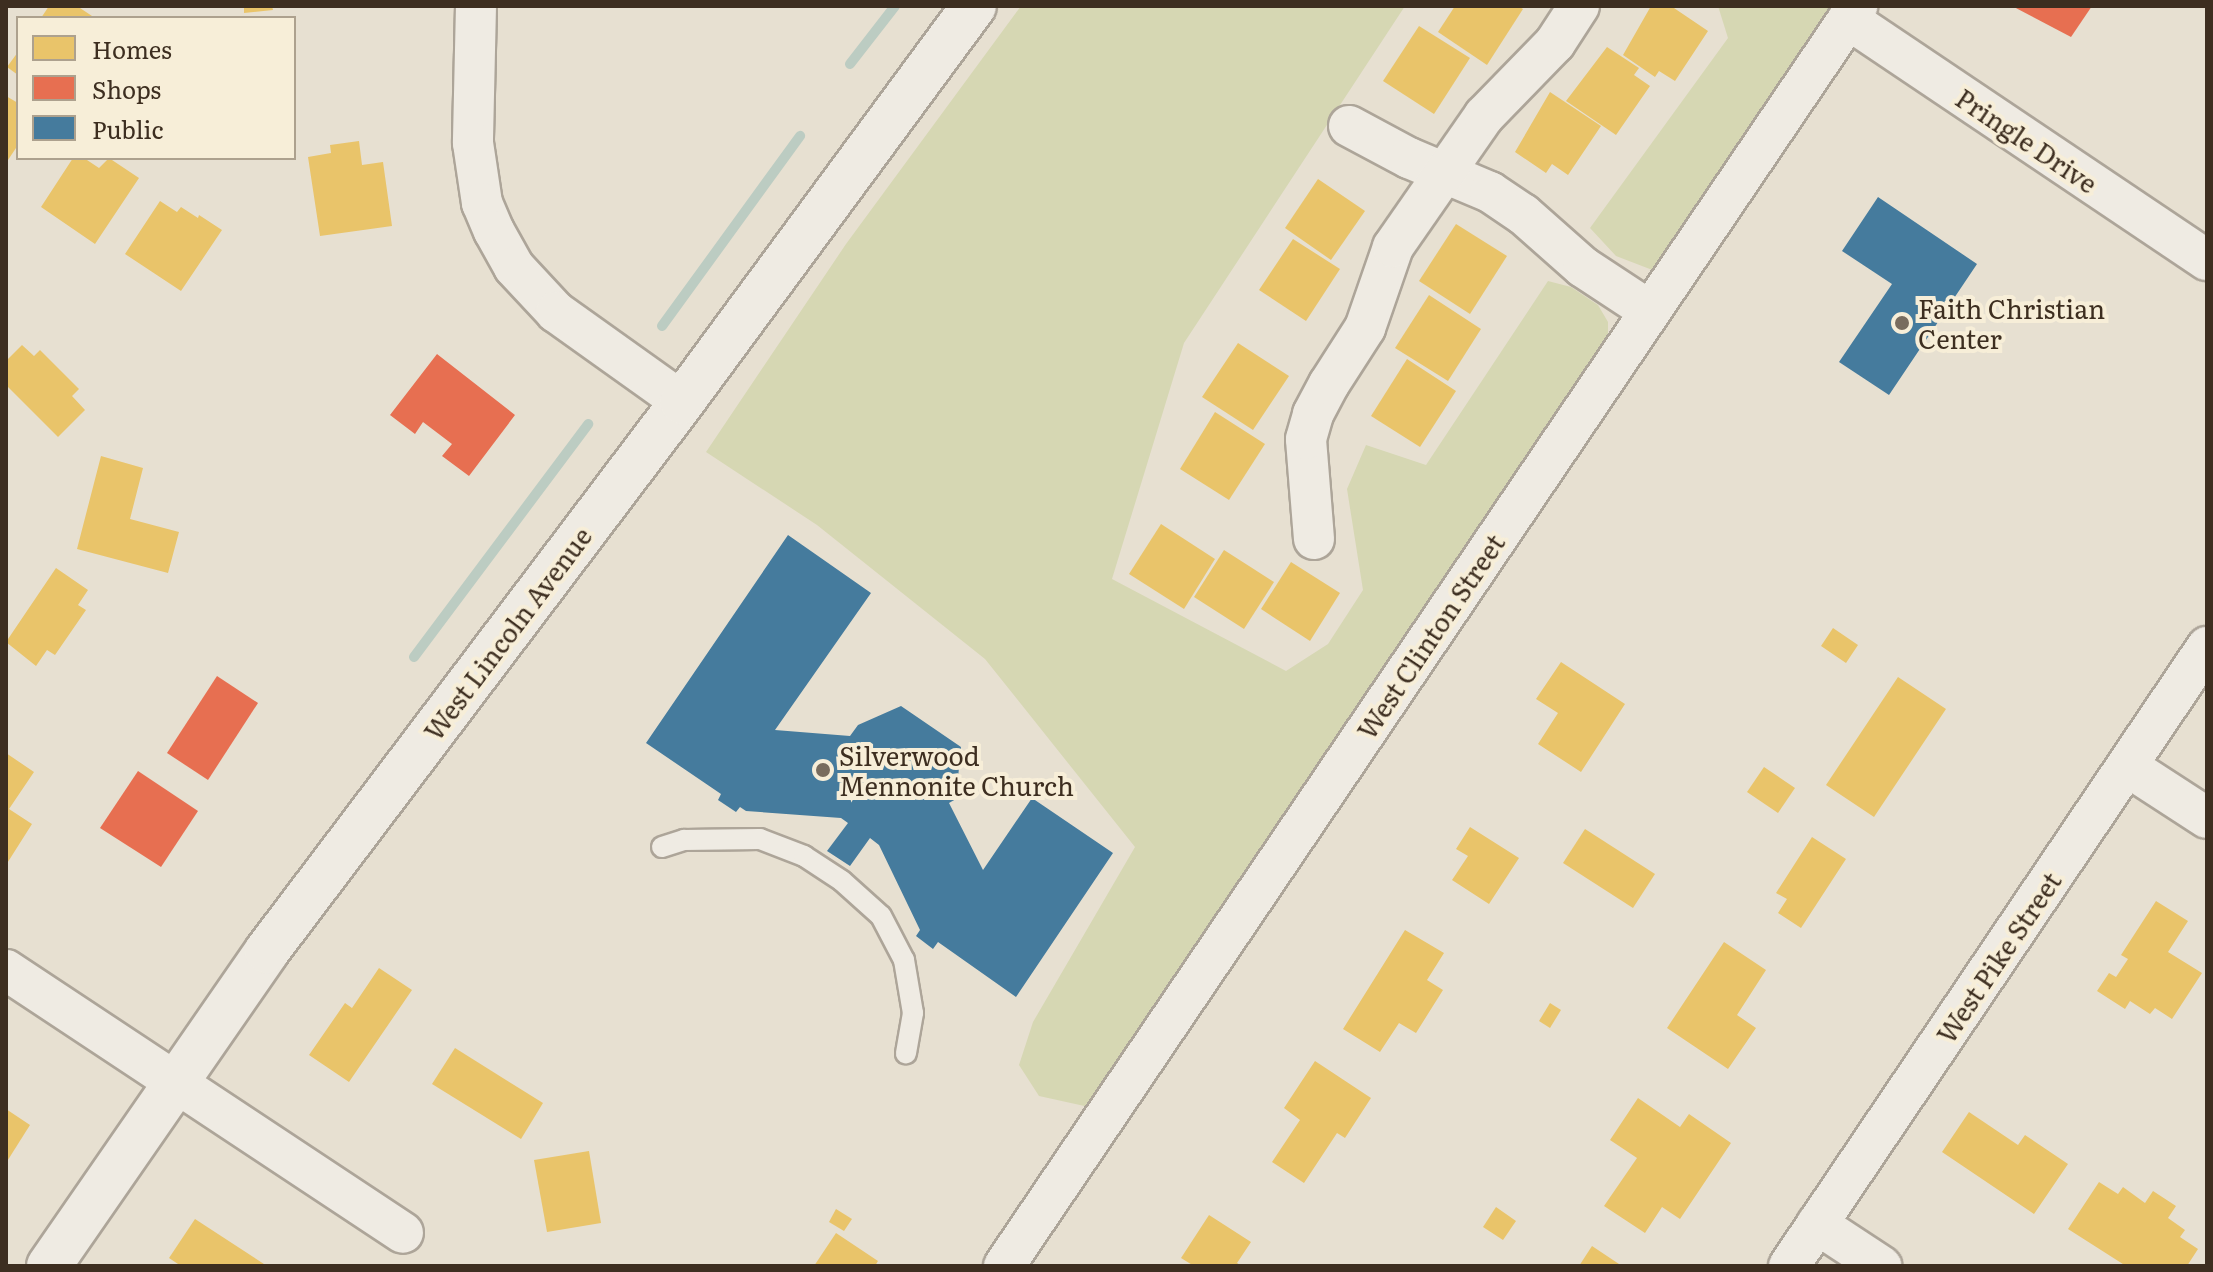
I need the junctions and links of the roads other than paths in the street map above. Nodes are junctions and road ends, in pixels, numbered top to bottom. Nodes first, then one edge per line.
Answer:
1 (476, 6) edge
2 (974, 6) edge
3 (1579, 6) edge
4 (1853, 12) edge
5 (1349, 126) dead end
6 (1444, 171) junction
7 (2207, 260) edge
8 (1650, 311) junction
9 (682, 402) junction
10 (1314, 539) dead end
11 (2207, 647) edge
12 (2127, 766) junction
13 (2207, 818) edge
14 (662, 847) dead end
15 (6, 970) edge
16 (906, 1053) dead end
17 (174, 1080) junction
18 (1817, 1224) junction
19 (403, 1233) dead end
20 (49, 1266) edge
21 (1004, 1266) edge
22 (1789, 1266) edge
23 (1881, 1266) edge

1 - 9 street
2 - 9 street, West Lincoln Avenue
3 - 6 street
4 - 7 street, Pringle Drive
4 - 8 street, West Clinton Street
5 - 6 street
6 - 8 street
6 - 10 street
8 - 21 street, West Clinton Street
9 - 17 street, West Lincoln Avenue
11 - 12 street, West Pike Street
12 - 13 street
12 - 18 street, West Pike Street
14 - 16 lane
15 - 17 street
17 - 19 street
17 - 20 street, West Lincoln Avenue
18 - 22 street, West Pike Street
18 - 23 street

